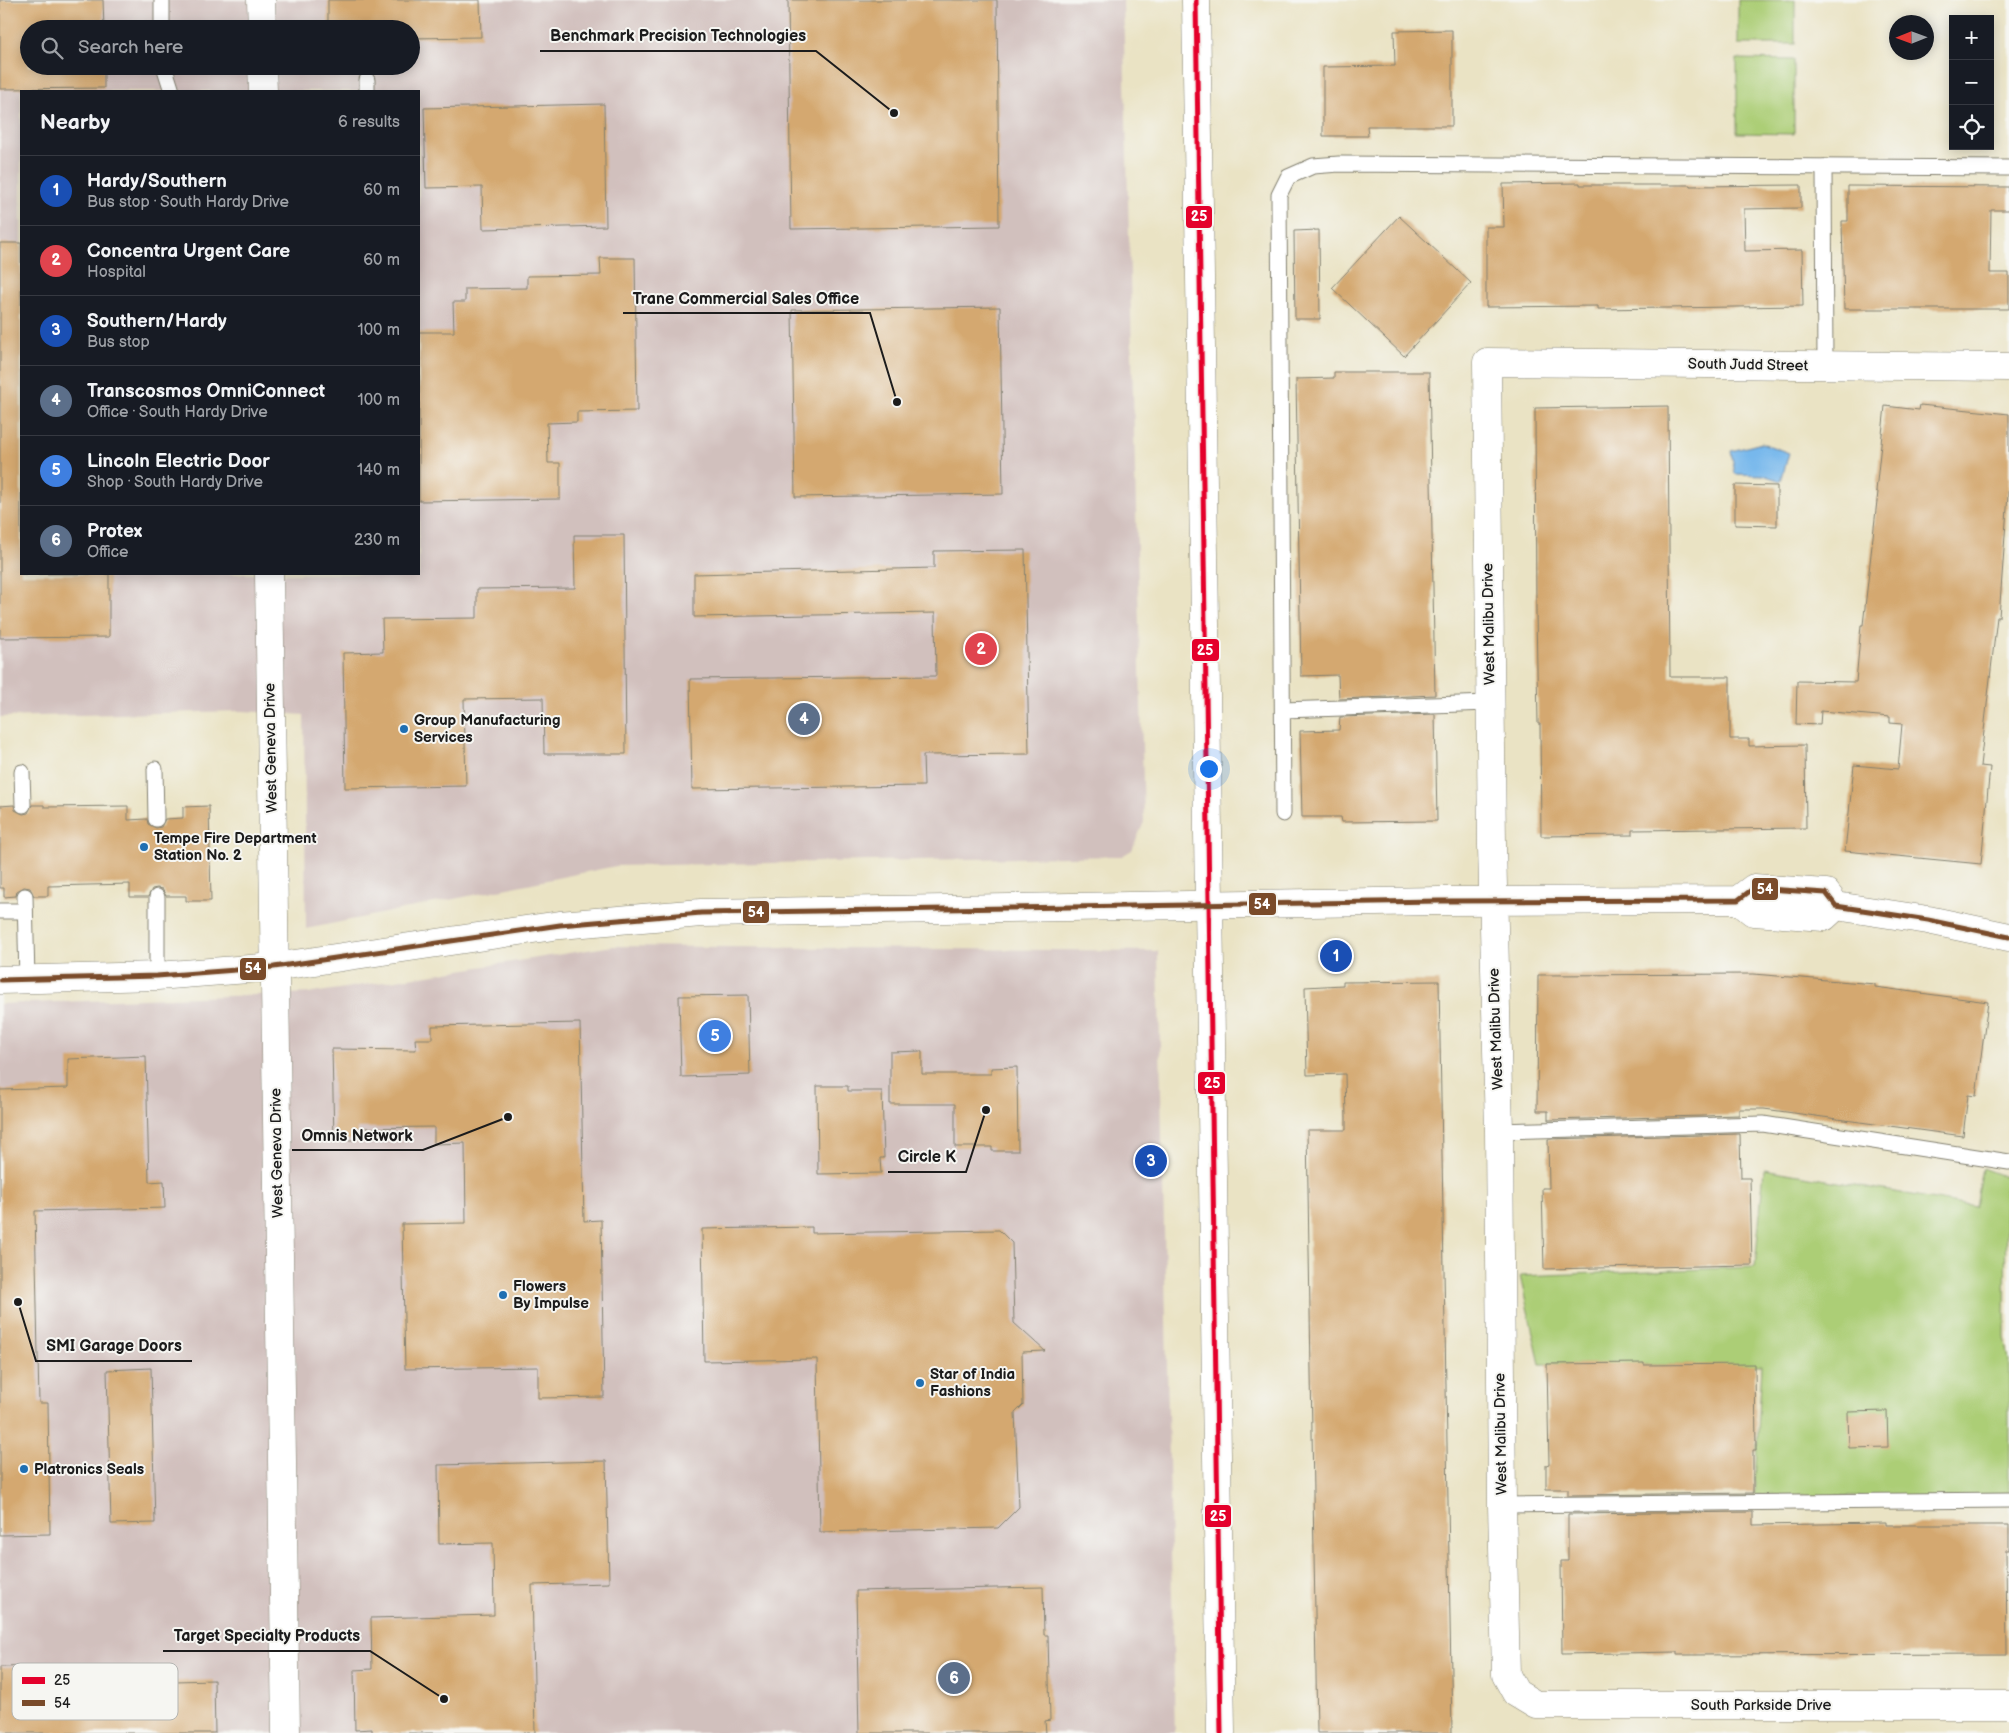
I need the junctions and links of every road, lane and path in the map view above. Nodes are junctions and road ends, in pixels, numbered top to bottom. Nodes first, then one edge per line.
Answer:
1 (162, 0) edge
2 (261, 0) edge
3 (1196, 0) edge
4 (162, 20) edge
5 (262, 20) edge
6 (167, 75) edge
7 (262, 75) edge
8 (172, 90) edge
9 (263, 90) edge
10 (1824, 167) junction
11 (2009, 168) edge
12 (1486, 362) joint
13 (1825, 366) junction
14 (2009, 367) edge
15 (269, 575) edge
16 (1490, 703) junction
17 (1283, 710) junction
18 (155, 769) dead end
19 (22, 772) dead end
20 (23, 805) dead end
21 (1283, 814) dead end
22 (156, 819) dead end
23 (156, 897) dead end
24 (1493, 900) junction
25 (1208, 904) junction
26 (0, 911) edge
27 (2009, 937) edge
28 (274, 967) junction
29 (158, 976) junction
30 (0, 980) edge
31 (27, 980) junction
32 (1499, 1131) junction
33 (2009, 1162) edge
34 (2009, 1500) edge
35 (1502, 1505) junction
36 (1516, 1693) joint
37 (2009, 1705) edge
38 (286, 1733) edge
39 (1221, 1733) edge

1 - 4 lane
2 - 5 street
3 - 25 street
6 - 8 lane
7 - 9 street
10 - 11 lane
10 - 13 lane
10 - 17 lane
12 - 13 street, South Judd Street
12 - 16 street, West Malibu Drive
13 - 14 street, South Judd Street
15 - 28 street, West Geneva Drive
16 - 17 lane
16 - 24 street, West Malibu Drive
17 - 21 lane
18 - 22 lane
19 - 20 lane
23 - 29 lane
24 - 25 street
24 - 27 street
24 - 32 street, West Malibu Drive
25 - 28 street
25 - 39 street
26 - 31 lane
28 - 29 street
28 - 38 street, West Geneva Drive
29 - 31 street
30 - 31 street
32 - 33 lane
32 - 35 street, West Malibu Drive
34 - 35 lane
35 - 36 street, West Malibu Drive
36 - 37 street, South Parkside Drive

